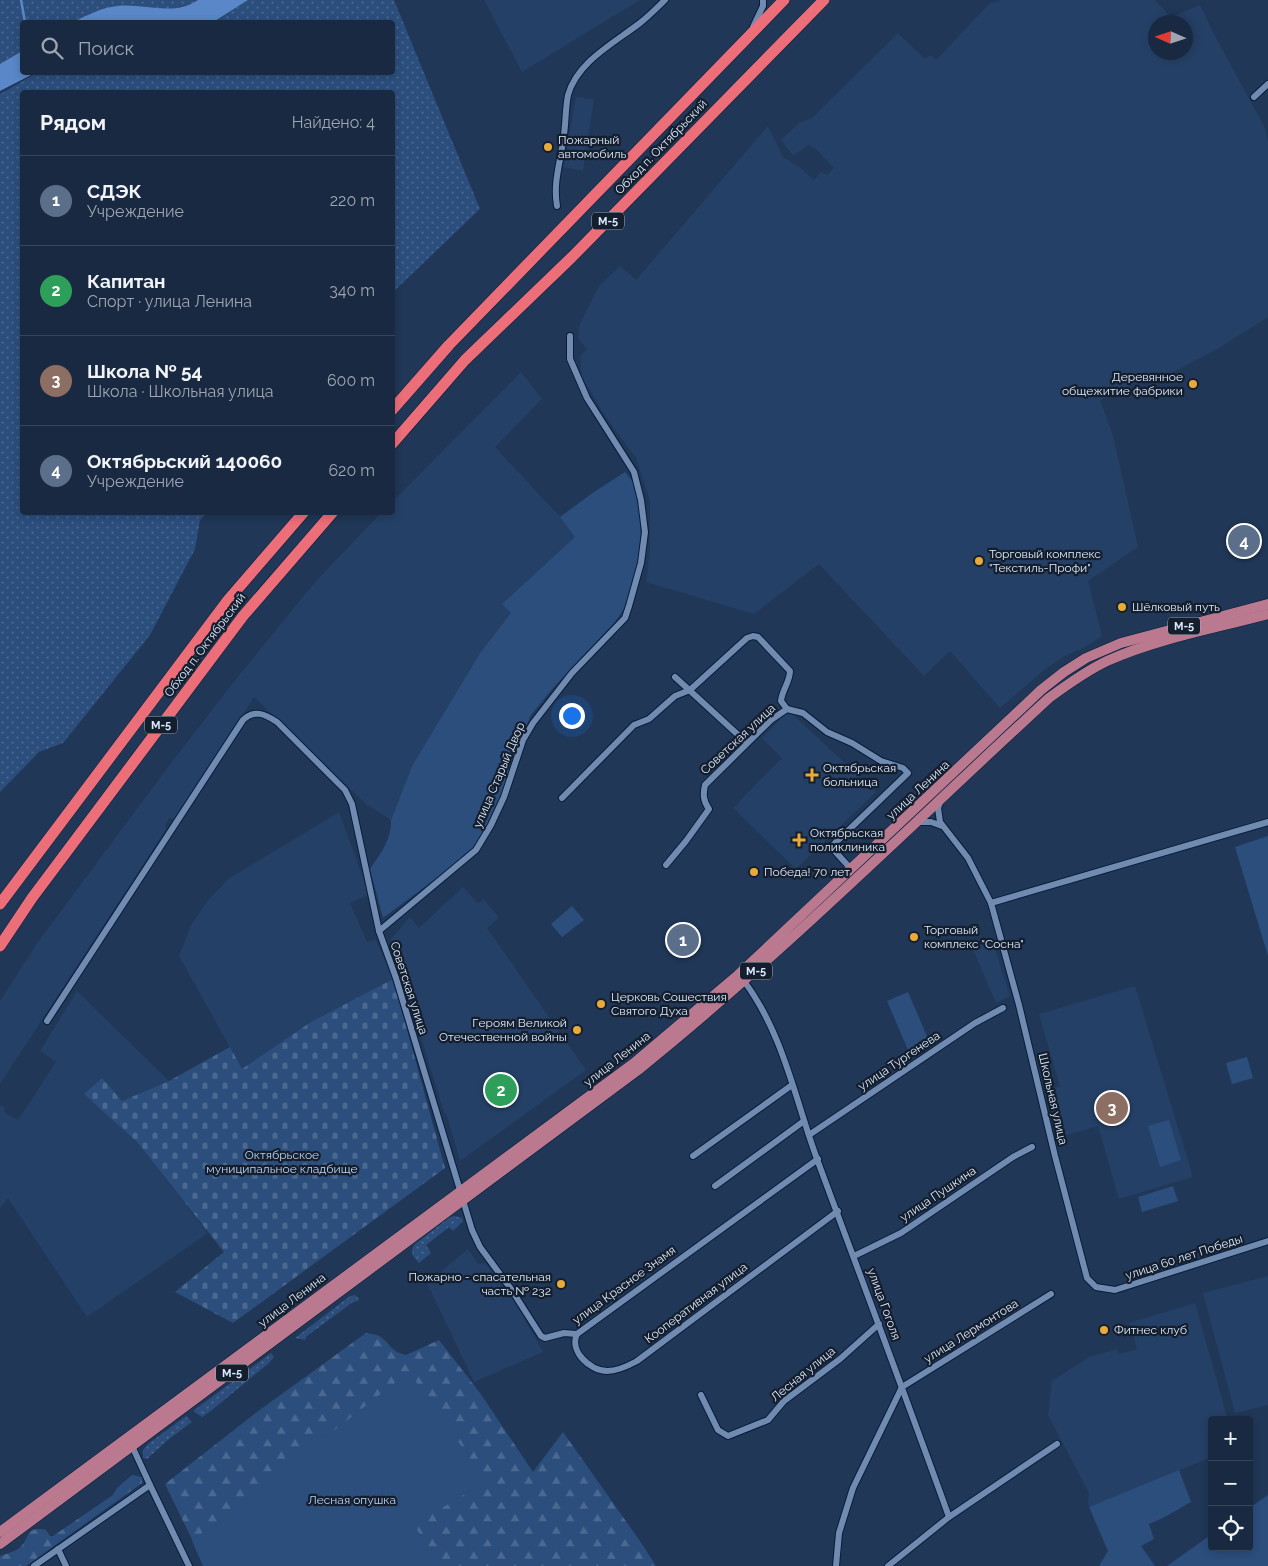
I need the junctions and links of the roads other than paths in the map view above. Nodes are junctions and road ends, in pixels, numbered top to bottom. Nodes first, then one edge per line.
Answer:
1 (665, 0) edge
2 (763, 0) edge
3 (784, 0) edge
4 (824, 0) edge
5 (748, 38) junction
6 (1268, 84) edge
7 (1254, 97) dead end
8 (557, 206) dead end
9 (570, 336) dead end
10 (395, 407) edge
11 (395, 441) edge
12 (301, 515) edge
13 (330, 515) edge
14 (1268, 604) edge
15 (1268, 614) edge
16 (675, 677) dead end
17 (690, 690) junction
18 (787, 709) junction
19 (747, 744) junction
20 (562, 798) dead end
21 (941, 799) junction
22 (917, 822) junction
23 (1268, 822) edge
24 (942, 826) junction
25 (666, 865) dead end
26 (852, 870) junction
27 (991, 903) junction
28 (0, 904) edge
29 (379, 931) junction
30 (0, 946) edge
31 (744, 982) junction
32 (1003, 1008) dead end
33 (47, 1020) dead end
34 (792, 1085) junction
35 (804, 1121) junction
36 (809, 1135) junction
37 (1032, 1148) dead end
38 (693, 1156) dead end
39 (818, 1159) junction
40 (716, 1186) dead end
41 (461, 1196) junction
42 (838, 1211) junction
43 (1268, 1241) edge
44 (854, 1256) junction
45 (1106, 1290) joint
46 (1051, 1294) dead end
47 (879, 1324) junction
48 (577, 1334) junction
49 (902, 1387) junction
50 (701, 1395) dead end
51 (1057, 1444) dead end
52 (132, 1446) junction
53 (150, 1485) junction
54 (22, 1516) junction
55 (949, 1516) junction
56 (0, 1528) edge
57 (0, 1532) edge
58 (0, 1544) edge
59 (58, 1549) junction
60 (34, 1566) edge
61 (66, 1566) edge
62 (189, 1566) edge
63 (836, 1566) edge
64 (888, 1566) edge

1 - 8 street
2 - 5 street
3 - 5 highway, Обход п. Октябрьский / М-5
4 - 11 highway, Обход п. Октябрьский / М-5
5 - 10 highway, Обход п. Октябрьский / М-5
6 - 7 street
9 - 29 street, улица Старый Двор
12 - 28 highway, Обход п. Октябрьский / М-5
13 - 30 highway, Обход п. Октябрьский / М-5
14 - 26 main road, улица Ленина / М-5
15 - 21 main road, улица Ленина / М-5
16 - 17 street
17 - 18 street
17 - 19 street
17 - 20 street
18 - 19 street, Советская улица
18 - 26 street, Советская улица
19 - 25 street, Советская улица
21 - 22 main road, улица Ленина / М-5
21 - 24 street
22 - 24 street
22 - 31 main road, улица Ленина / М-5
23 - 27 street
24 - 27 street, Школьная улица
26 - 41 main road, улица Ленина / М-5
27 - 45 street, Школьная улица
29 - 33 street, Советская улица
29 - 41 street, Советская улица
31 - 34 street, улица Гоголя
31 - 41 main road, улица Ленина / М-5
32 - 36 street, улица Тургенева
34 - 35 street, улица Гоголя
34 - 38 street
35 - 36 street, улица Гоголя
35 - 40 street
36 - 39 street, улица Гоголя
37 - 44 street, улица Пушкина
39 - 42 street, улица Гоголя
39 - 48 street, улица Красное Знамя
41 - 48 street, улица Красное Знамя
41 - 52 main road, улица Ленина / М-5
41 - 54 main road, улица Ленина / М-5
42 - 44 street, улица Гоголя
42 - 48 street, Кооперативная улица
43 - 45 street, улица 60 лет Победы
44 - 47 street, улица Гоголя
46 - 49 street, улица Лермонтова
47 - 49 street, улица Гоголя
47 - 50 street, Лесная улица
49 - 55 street, улица Гоголя
49 - 63 street
51 - 55 street
52 - 53 street
52 - 58 main road, улица Ленина / М-5
53 - 59 street
53 - 62 street
54 - 56 street
54 - 57 main road, улица Ленина / М-5
55 - 64 street
59 - 60 street
59 - 61 street

